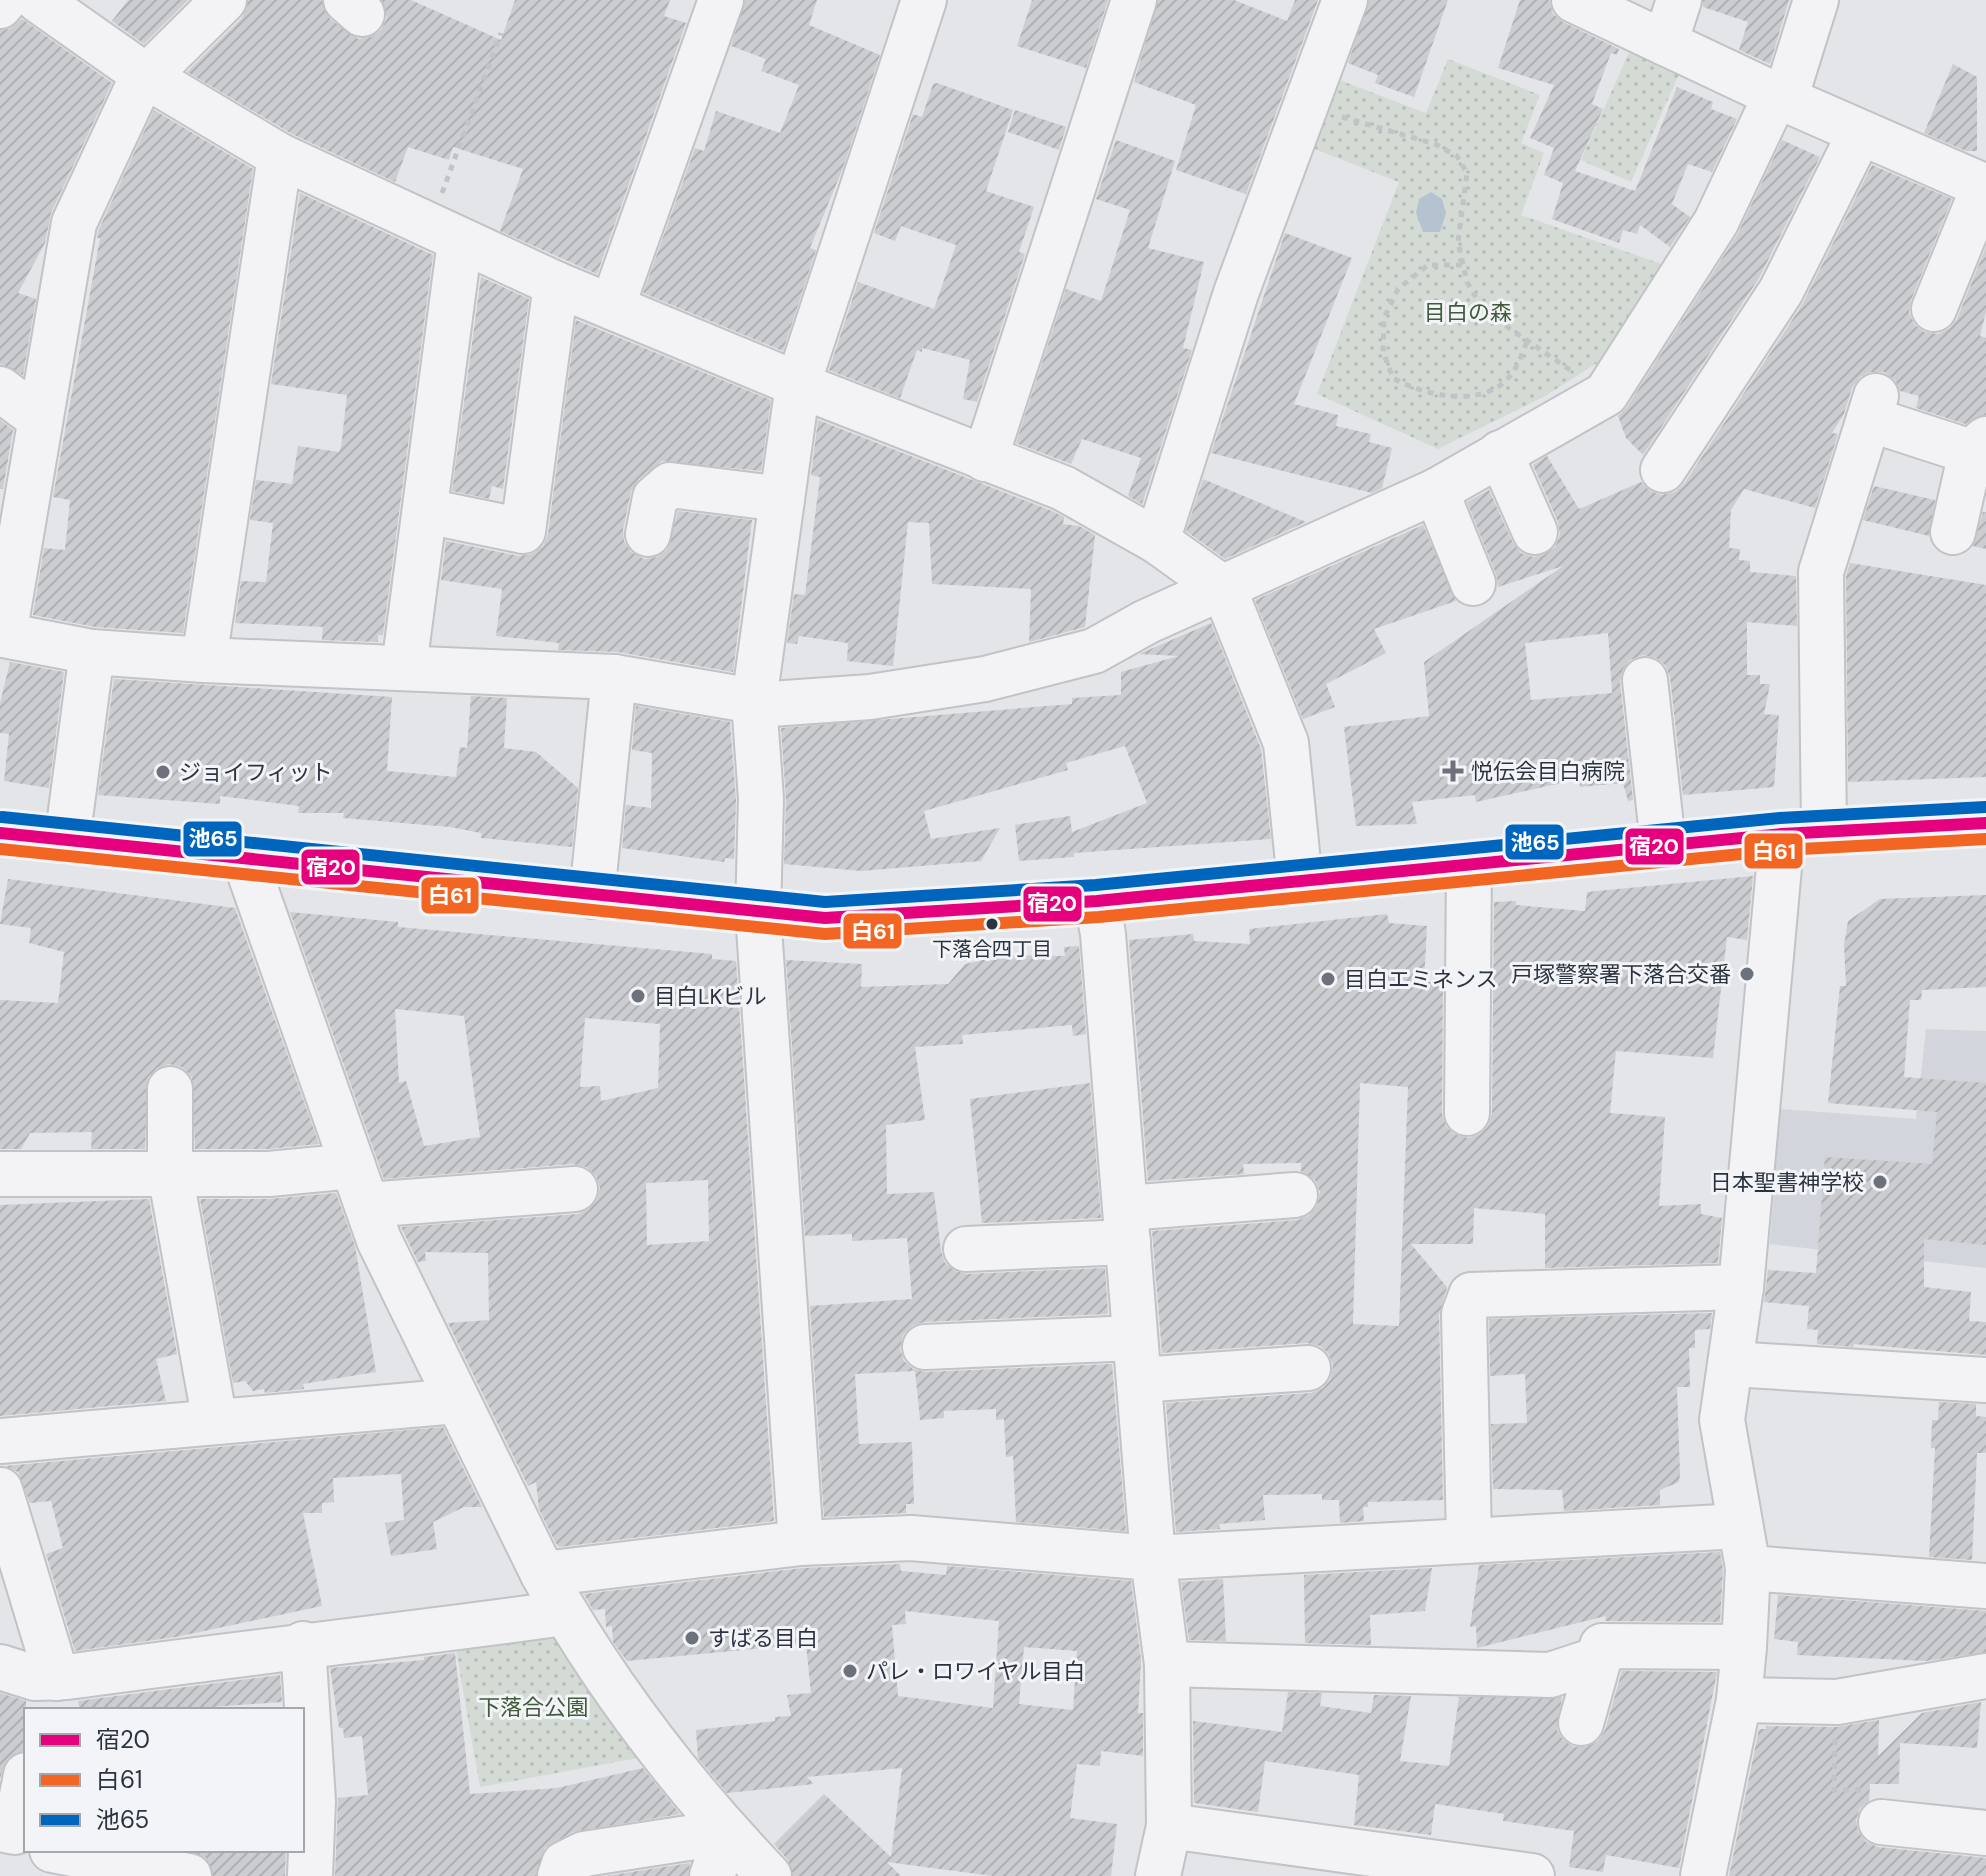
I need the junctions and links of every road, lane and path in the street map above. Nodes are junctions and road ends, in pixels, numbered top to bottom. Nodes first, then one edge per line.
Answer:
1 (5, 0) edge
2 (38, 0) edge
3 (224, 0) edge
4 (721, 0) edge
5 (924, 0) edge
6 (1134, 0) edge
7 (1345, 0) edge
8 (1574, 0) edge
9 (1679, 0) edge
10 (1816, 0) edge
11 (0, 6) edge
12 (501, 33) dead end
13 (1665, 43) junction
14 (146, 76) junction
15 (1780, 97) junction
16 (1316, 108) junction
17 (1860, 133) junction
18 (280, 156) junction
19 (1985, 186) edge
20 (445, 234) junction
21 (1462, 265) junction
22 (556, 284) junction
23 (612, 307) junction
24 (1934, 309) dead end
25 (1527, 342) junction
26 (798, 384) junction
27 (1592, 384) junction
28 (0, 389) edge
29 (40, 419) junction
30 (1979, 446) edge
31 (1500, 453) junction
32 (985, 459) junction
33 (1663, 470) dead end
34 (1436, 491) junction
35 (782, 499) junction
36 (426, 511) junction
37 (1535, 532) dead end
38 (1953, 532) dead end
39 (648, 534) dead end
40 (1157, 541) junction
41 (1473, 583) dead end
42 (6, 584) edge
43 (1224, 589) junction
44 (92, 652) junction
45 (204, 660) junction
46 (404, 667) junction
47 (614, 677) junction
48 (1645, 680) dead end
49 (754, 701) junction
50 (1986, 823) edge
51 (0, 833) edge
52 (1803, 833) junction
53 (67, 841) junction
54 (1663, 844) junction
55 (244, 857) junction
56 (1469, 864) junction
57 (1300, 882) junction
58 (592, 896) junction
59 (1097, 901) junction
60 (758, 913) junction
61 (170, 1089) dead end
62 (1467, 1113) dead end
63 (170, 1173) junction
64 (0, 1174) edge
65 (360, 1185) junction
66 (575, 1189) dead end
67 (1295, 1195) dead end
68 (1127, 1225) junction
69 (966, 1249) dead end
70 (1741, 1287) junction
71 (925, 1347) dead end
72 (1137, 1359) junction
73 (1732, 1364) junction
74 (1308, 1368) dead end
75 (1986, 1380) edge
76 (457, 1401) junction
77 (215, 1422) junction
78 (0, 1441) edge
79 (0, 1490) edge
80 (1740, 1526) junction
81 (1469, 1539) junction
82 (801, 1543) junction
83 (1153, 1558) junction
84 (1748, 1568) junction
85 (543, 1574) junction
86 (1986, 1586) edge
87 (565, 1613) junction
88 (303, 1644) junction
89 (1744, 1647) junction
90 (1599, 1659) junction
91 (1167, 1664) junction
92 (0, 1667) edge
93 (1986, 1676) edge
94 (55, 1691) edge
95 (1739, 1700) junction
96 (1837, 1702) junction
97 (1581, 1723) dead end
98 (24, 1785) edge
99 (1834, 1790) dead end
100 (1881, 1822) dead end
101 (1169, 1826) junction
102 (0, 1829) edge
103 (727, 1832) junction
104 (1986, 1833) edge
105 (41, 1852) edge
106 (63, 1852) edge
107 (34, 1876) edge
108 (189, 1876) edge
109 (310, 1876) edge
110 (560, 1876) edge
111 (712, 1876) edge
112 (769, 1876) edge
113 (1158, 1876) edge
114 (1532, 1876) edge
115 (1703, 1876) edge

1 - 11 street
2 - 14 street
3 - 14 street
4 - 23 street
5 - 26 street
6 - 32 street
7 - 16 street
8 - 13 street
9 - 13 street
10 - 15 street
12 - 20 path
13 - 15 street
14 - 18 street
14 - 29 street
15 - 17 street
15 - 27 street
16 - 21 path
16 - 40 street
17 - 19 street
17 - 33 street
18 - 20 street
18 - 45 street
19 - 24 street
20 - 22 street
20 - 36 street
21 - 25 path
21 - 25 path
22 - 23 street
22 - 36 street
23 - 26 street
25 - 27 path
26 - 32 street
26 - 35 street
27 - 31 street
28 - 29 street
29 - 42 street
30 - 38 street
30 - 52 street
31 - 34 street
31 - 37 street
32 - 40 street
34 - 41 street
34 - 43 street
35 - 39 street
35 - 49 street
36 - 46 street
40 - 43 street
42 - 44 street
43 - 49 street
43 - 57 street
44 - 45 street
44 - 53 street
45 - 46 street
46 - 47 street
47 - 49 street
47 - 58 street
48 - 54 street
49 - 60 street
50 - 52 main road
51 - 53 main road
52 - 54 main road
52 - 70 street
53 - 55 main road
54 - 56 main road
55 - 58 main road
55 - 65 street
56 - 57 main road
56 - 62 street
57 - 59 main road
58 - 60 main road
59 - 60 main road
59 - 68 street
60 - 82 street
61 - 63 street
63 - 64 street
63 - 65 street
63 - 77 street
65 - 66 street
65 - 76 street
67 - 68 street
68 - 69 street
68 - 72 street
70 - 73 street
70 - 81 street
71 - 72 street
72 - 74 street
72 - 83 street
73 - 75 street
73 - 80 street
76 - 77 street
76 - 85 street
77 - 78 street
79 - 94 street
80 - 81 street
80 - 84 street
81 - 83 street
82 - 83 street
82 - 85 street
83 - 91 street
84 - 86 street
84 - 89 street
85 - 87 street
87 - 88 street
87 - 103 street
88 - 94 street
88 - 109 street
89 - 90 street
89 - 95 street
90 - 91 street
90 - 97 street
91 - 101 street
92 - 94 street
93 - 96 street
95 - 96 street
95 - 115 street
96 - 99 path
98 - 102 street
100 - 104 street
101 - 113 street
101 - 114 street
103 - 110 street
103 - 111 street
103 - 112 street
105 - 107 street
106 - 108 street

